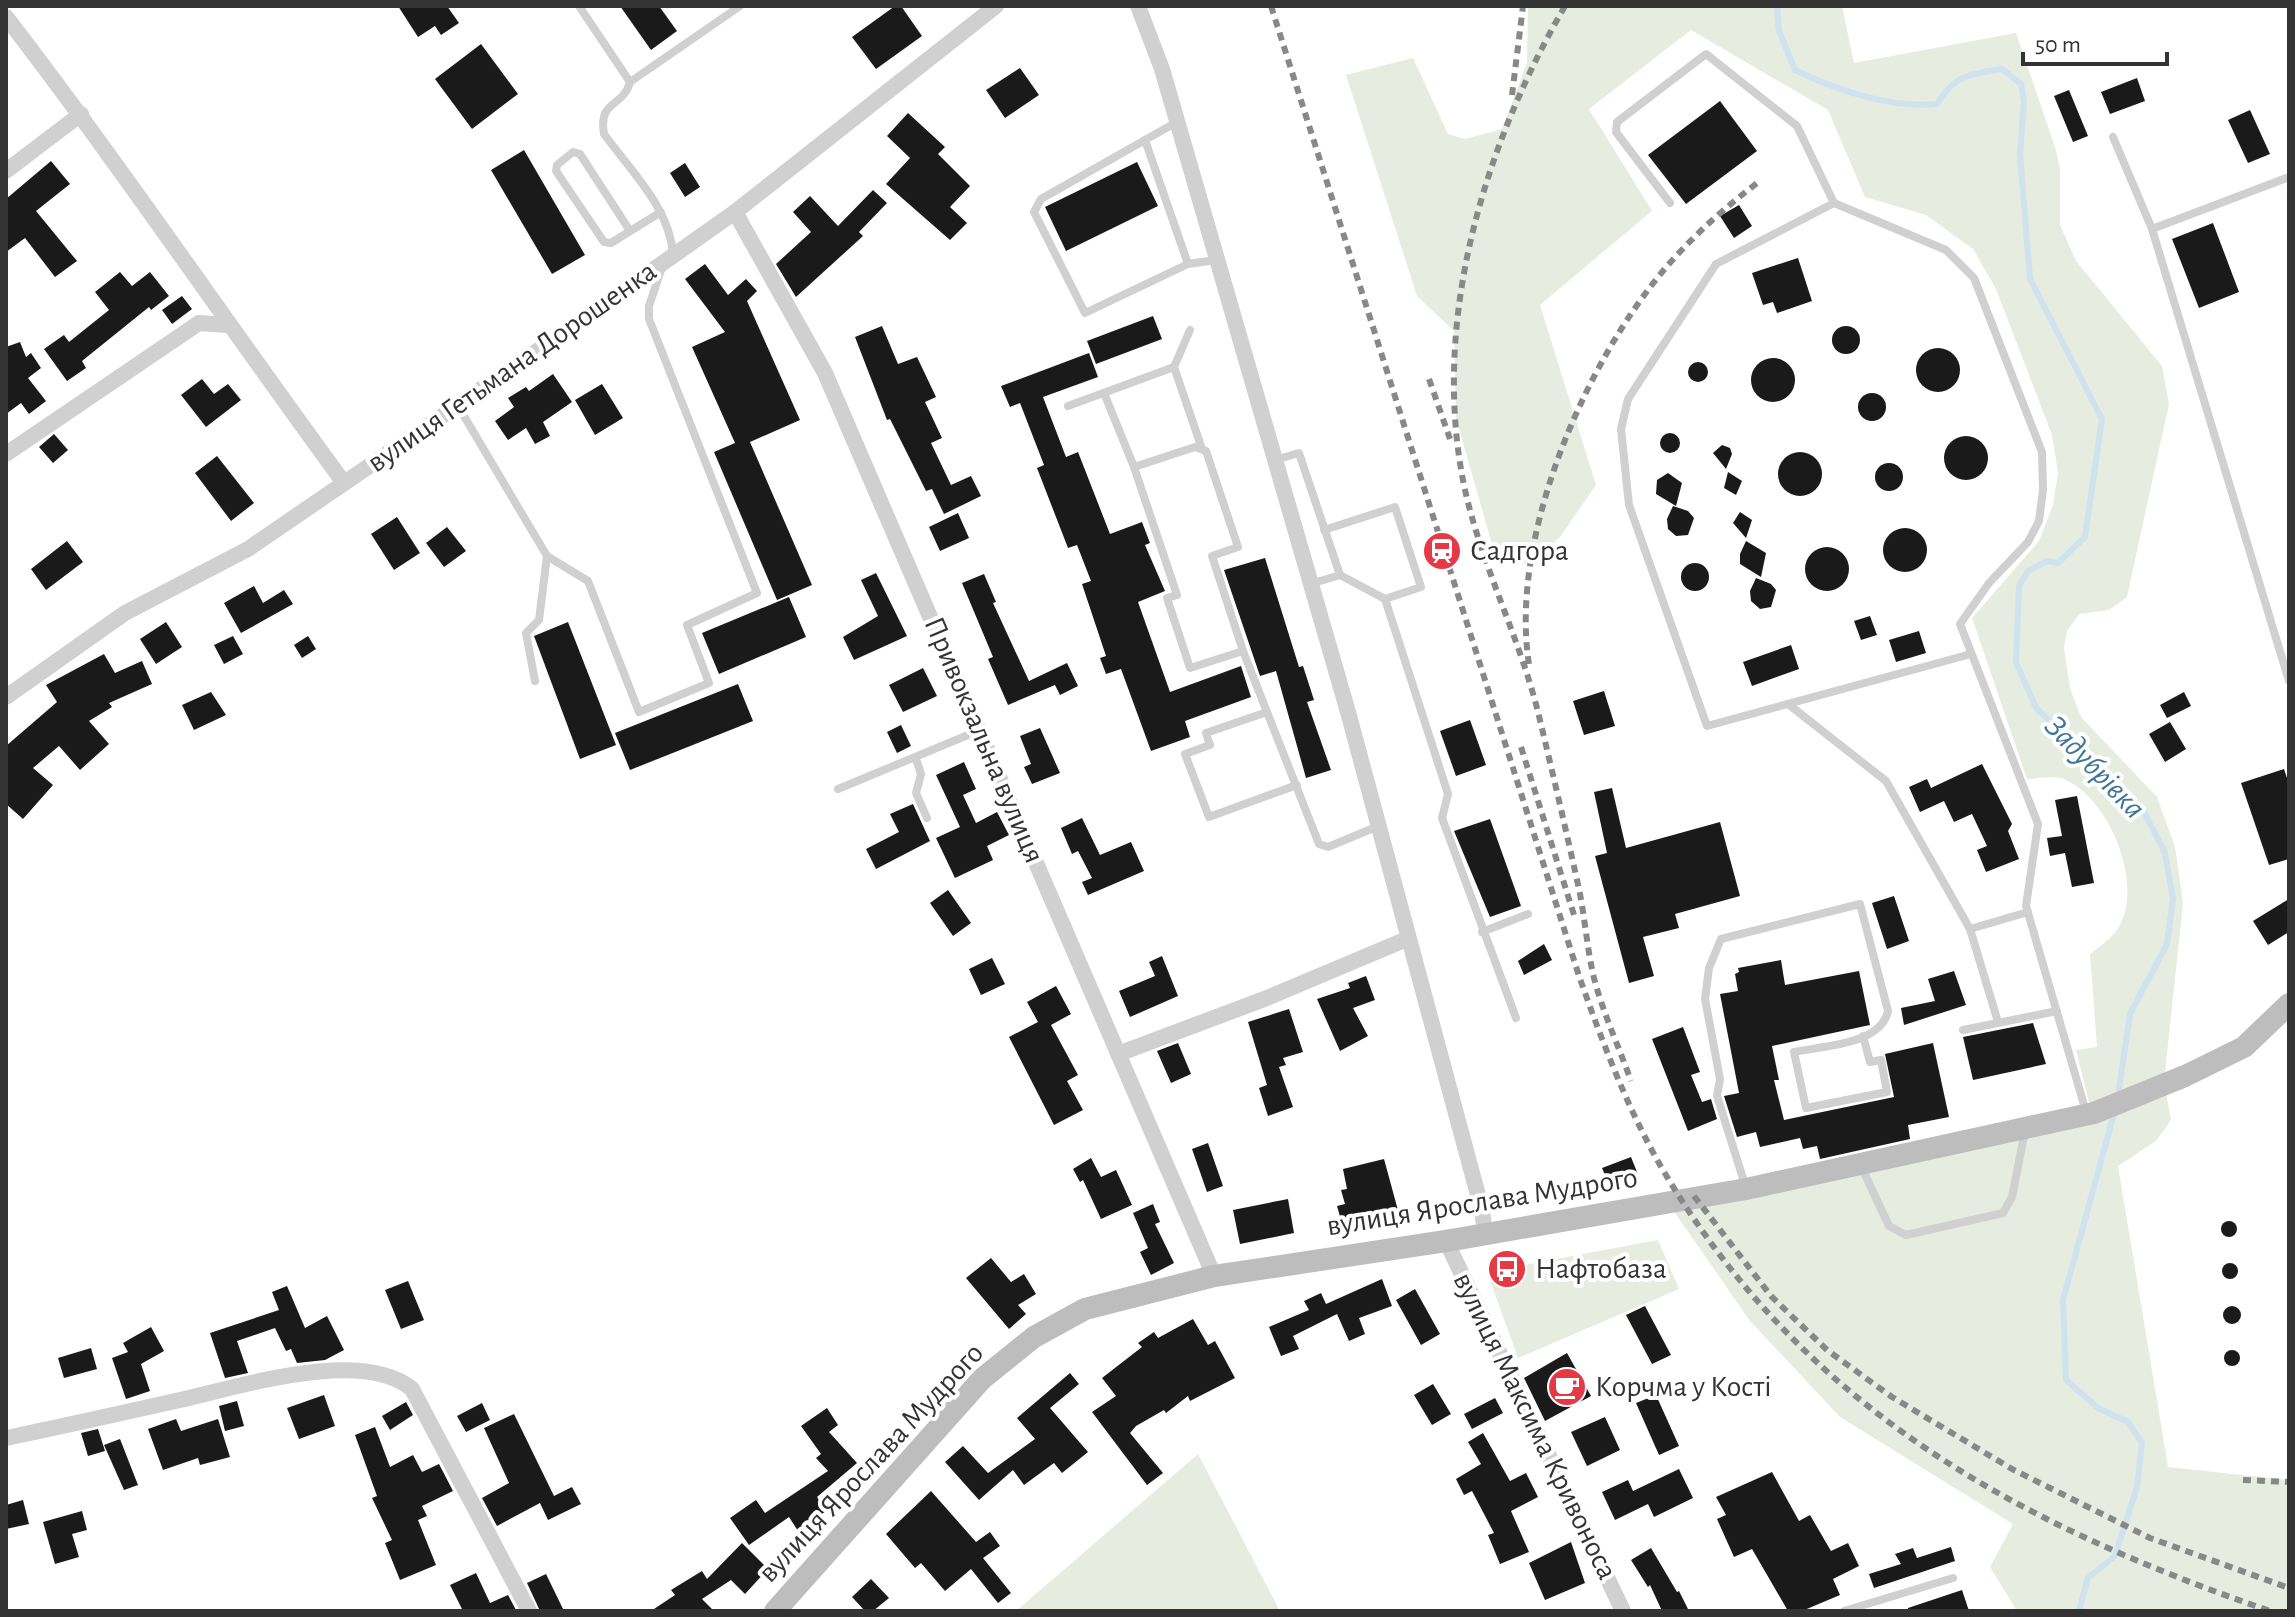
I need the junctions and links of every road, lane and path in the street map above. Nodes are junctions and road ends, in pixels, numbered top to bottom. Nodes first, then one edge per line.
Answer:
1 (579, 6) edge
2 (740, 6) edge
3 (996, 6) edge
4 (1138, 6) edge
5 (6, 17) edge
6 (630, 82) junction
7 (81, 114) junction
8 (1177, 122) junction
9 (2113, 137) dead end
10 (1145, 140) junction
11 (6, 171) edge
12 (2289, 177) edge
13 (1670, 203) dead end
14 (1834, 203) junction
15 (661, 212) junction
16 (735, 212) junction
17 (2152, 229) junction
18 (630, 231) junction
19 (668, 259) junction
20 (1217, 260) junction
21 (1188, 264) junction
22 (227, 325) junction
23 (1190, 330) dead end
24 (1174, 367) junction
25 (1104, 393) junction
26 (458, 406) junction
27 (1068, 406) dead end
28 (1201, 446) junction
29 (6, 454) edge
30 (1275, 460) junction
31 (1134, 467) junction
32 (344, 483) junction
33 (1324, 530) junction
34 (547, 556) junction
35 (1340, 575) junction
36 (1309, 584) junction
37 (1385, 599) junction
38 (1243, 651) junction
39 (1971, 654) junction
40 (535, 681) dead end
41 (2289, 681) edge
42 (6, 697) edge
43 (1788, 704) junction
44 (1267, 712) junction
45 (980, 730) junction
46 (916, 759) junction
47 (1297, 785) junction
48 (838, 789) dead end
49 (927, 818) dead end
50 (1376, 827) junction
51 (2028, 912) junction
52 (1528, 914) dead end
53 (1970, 929) junction
54 (1482, 932) junction
55 (1407, 939) junction
56 (2289, 1004) edge
57 (2057, 1011) junction
58 (1516, 1018) dead end
59 (1998, 1022) junction
60 (1963, 1030) dead end
61 (1863, 1036) junction
62 (1118, 1054) junction
63 (2085, 1114) junction
64 (2026, 1127) junction
65 (1860, 1165) junction
66 (1746, 1189) junction
67 (1485, 1233) junction
68 (1446, 1241) junction
69 (1214, 1276) junction
70 (6, 1438) edge
71 (1953, 1578) dead end
72 (529, 1611) edge
73 (775, 1611) edge
74 (1623, 1611) edge
75 (1844, 1611) edge

1 - 6 lane
2 - 6 lane
3 - 16 street, вулиця Гетьмана Дорошенка
4 - 8 street
5 - 7 street
6 - 15 lane
7 - 11 street
7 - 22 street
8 - 10 lane
8 - 20 street
9 - 17 lane
10 - 21 lane
10 - 21 lane
12 - 17 lane
13 - 14 lane
14 - 39 lane
14 - 43 lane
15 - 18 lane
15 - 19 lane
16 - 19 street, вулиця Гетьмана Дорошенка
16 - 45 street, Привокзальна вулиця
17 - 41 lane
18 - 18 lane
19 - 26 street, вулиця Гетьмана Дорошенка
19 - 34 lane
20 - 21 lane
20 - 30 street
22 - 29 street
22 - 32 street
23 - 24 lane
24 - 25 lane
24 - 28 lane
25 - 27 lane
25 - 31 lane
26 - 32 street, вулиця Гетьмана Дорошенка
26 - 34 lane
28 - 31 lane
28 - 38 lane
30 - 33 lane
30 - 36 street
31 - 38 lane
32 - 42 street, вулиця Гетьмана Дорошенка
33 - 35 lane
33 - 37 lane
34 - 40 lane
35 - 36 lane
35 - 37 lane
36 - 50 street
37 - 54 lane
38 - 44 lane
39 - 43 lane
39 - 51 lane
43 - 53 lane
44 - 47 lane
44 - 47 lane
45 - 46 lane
45 - 62 street, Привокзальна вулиця
46 - 48 lane
46 - 49 lane
47 - 50 lane
50 - 55 street
51 - 53 lane
51 - 57 lane
52 - 54 lane
53 - 59 lane
54 - 58 lane
55 - 62 street
55 - 67 street
56 - 63 main road, вулиця Ярослава Мудрого
57 - 59 lane
57 - 63 lane
59 - 60 lane
61 - 61 lane
61 - 66 lane
62 - 69 street, Привокзальна вулиця
63 - 64 main road, вулиця Ярослава Мудрого
64 - 65 main road, вулиця Ярослава Мудрого
64 - 65 lane
65 - 66 main road, вулиця Ярослава Мудрого
66 - 67 main road, вулиця Ярослава Мудрого
67 - 68 main road, вулиця Ярослава Мудрого
68 - 69 main road, вулиця Ярослава Мудрого
68 - 74 street, вулиця Максима Кривоноса
69 - 73 main road, вулиця Ярослава Мудрого
70 - 72 street
71 - 75 lane

